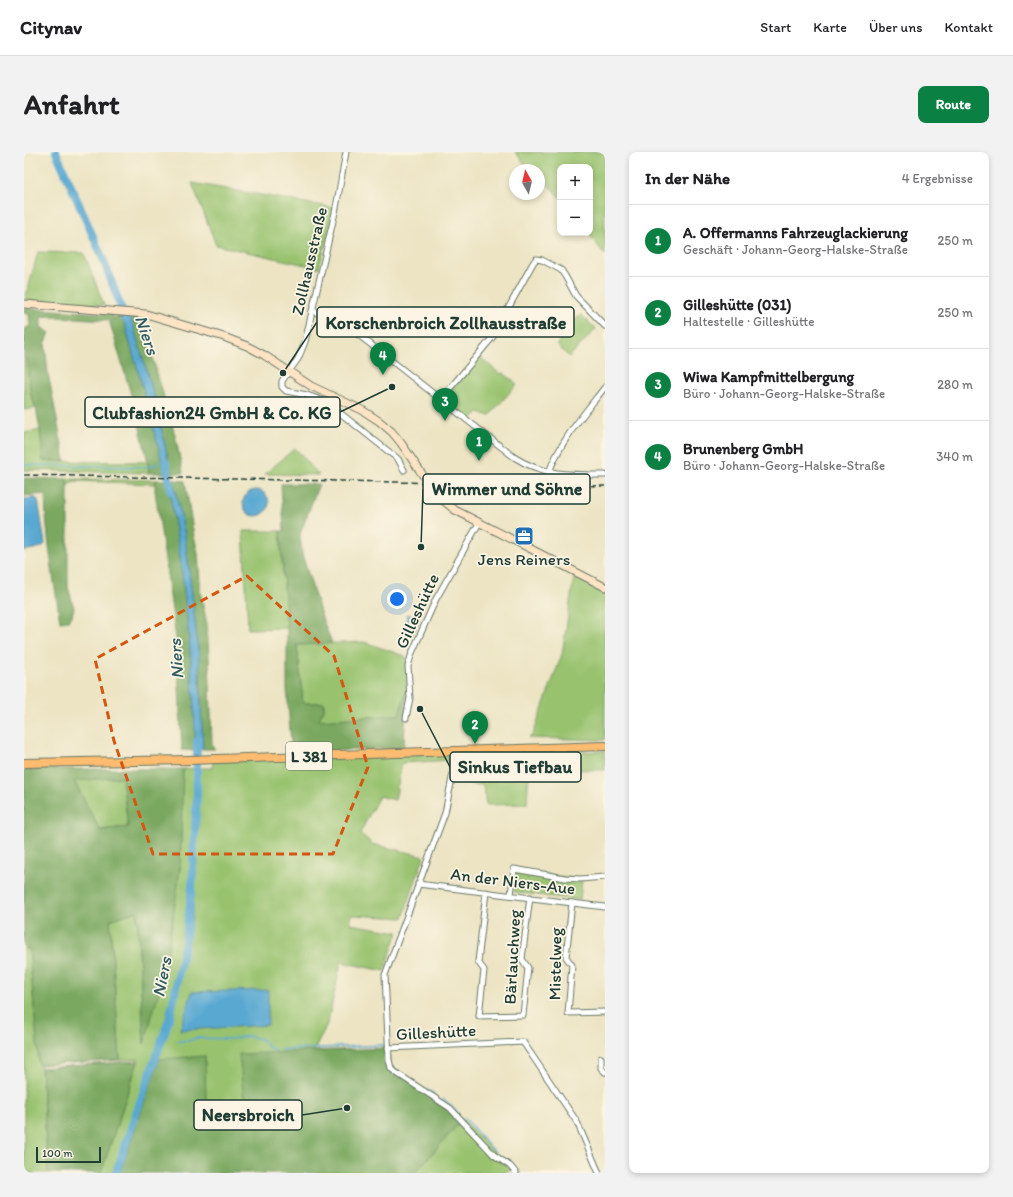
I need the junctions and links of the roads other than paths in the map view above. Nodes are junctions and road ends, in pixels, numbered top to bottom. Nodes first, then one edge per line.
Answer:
1 (346, 152) edge
2 (24, 304) edge
3 (312, 311) junction
4 (605, 326) edge
5 (289, 372) junction
6 (605, 387) edge
7 (441, 399) junction
8 (404, 470) dead end
9 (549, 472) junction
10 (605, 475) edge
11 (480, 523) junction
12 (605, 587) edge
13 (406, 718) dead end
14 (605, 746) edge
15 (452, 751) junction
16 (24, 763) edge
17 (605, 878) edge
18 (418, 884) junction
19 (486, 892) junction
20 (511, 895) junction
21 (530, 897) junction
22 (572, 903) junction
23 (605, 906) edge
24 (605, 1012) edge
25 (388, 1048) junction
26 (601, 1058) dead end
27 (605, 1072) edge
28 (516, 1173) edge
29 (599, 1173) edge

1 - 3 street, Zollhausstraße
2 - 5 street
3 - 5 street, Zollhausstraße
3 - 7 street
4 - 7 street
5 - 8 street, Zollhausstraße
5 - 11 street
6 - 9 street
7 - 9 street
9 - 10 street
11 - 12 street
11 - 13 street, Gilleshütte
14 - 15 main road, L 381
15 - 16 main road, L 381
15 - 18 street, Gilleshütte
17 - 20 street
18 - 19 street, An der Niers-Aue
18 - 25 street, Gilleshütte
19 - 20 street, An der Niers-Aue
19 - 21 street, Bärlauchweg
20 - 21 street, An der Niers-Aue
21 - 22 street, An der Niers-Aue
22 - 23 street, An der Niers-Aue
22 - 24 street, Mistelweg
25 - 28 street
25 - 29 street, Gilleshütte
26 - 27 street

